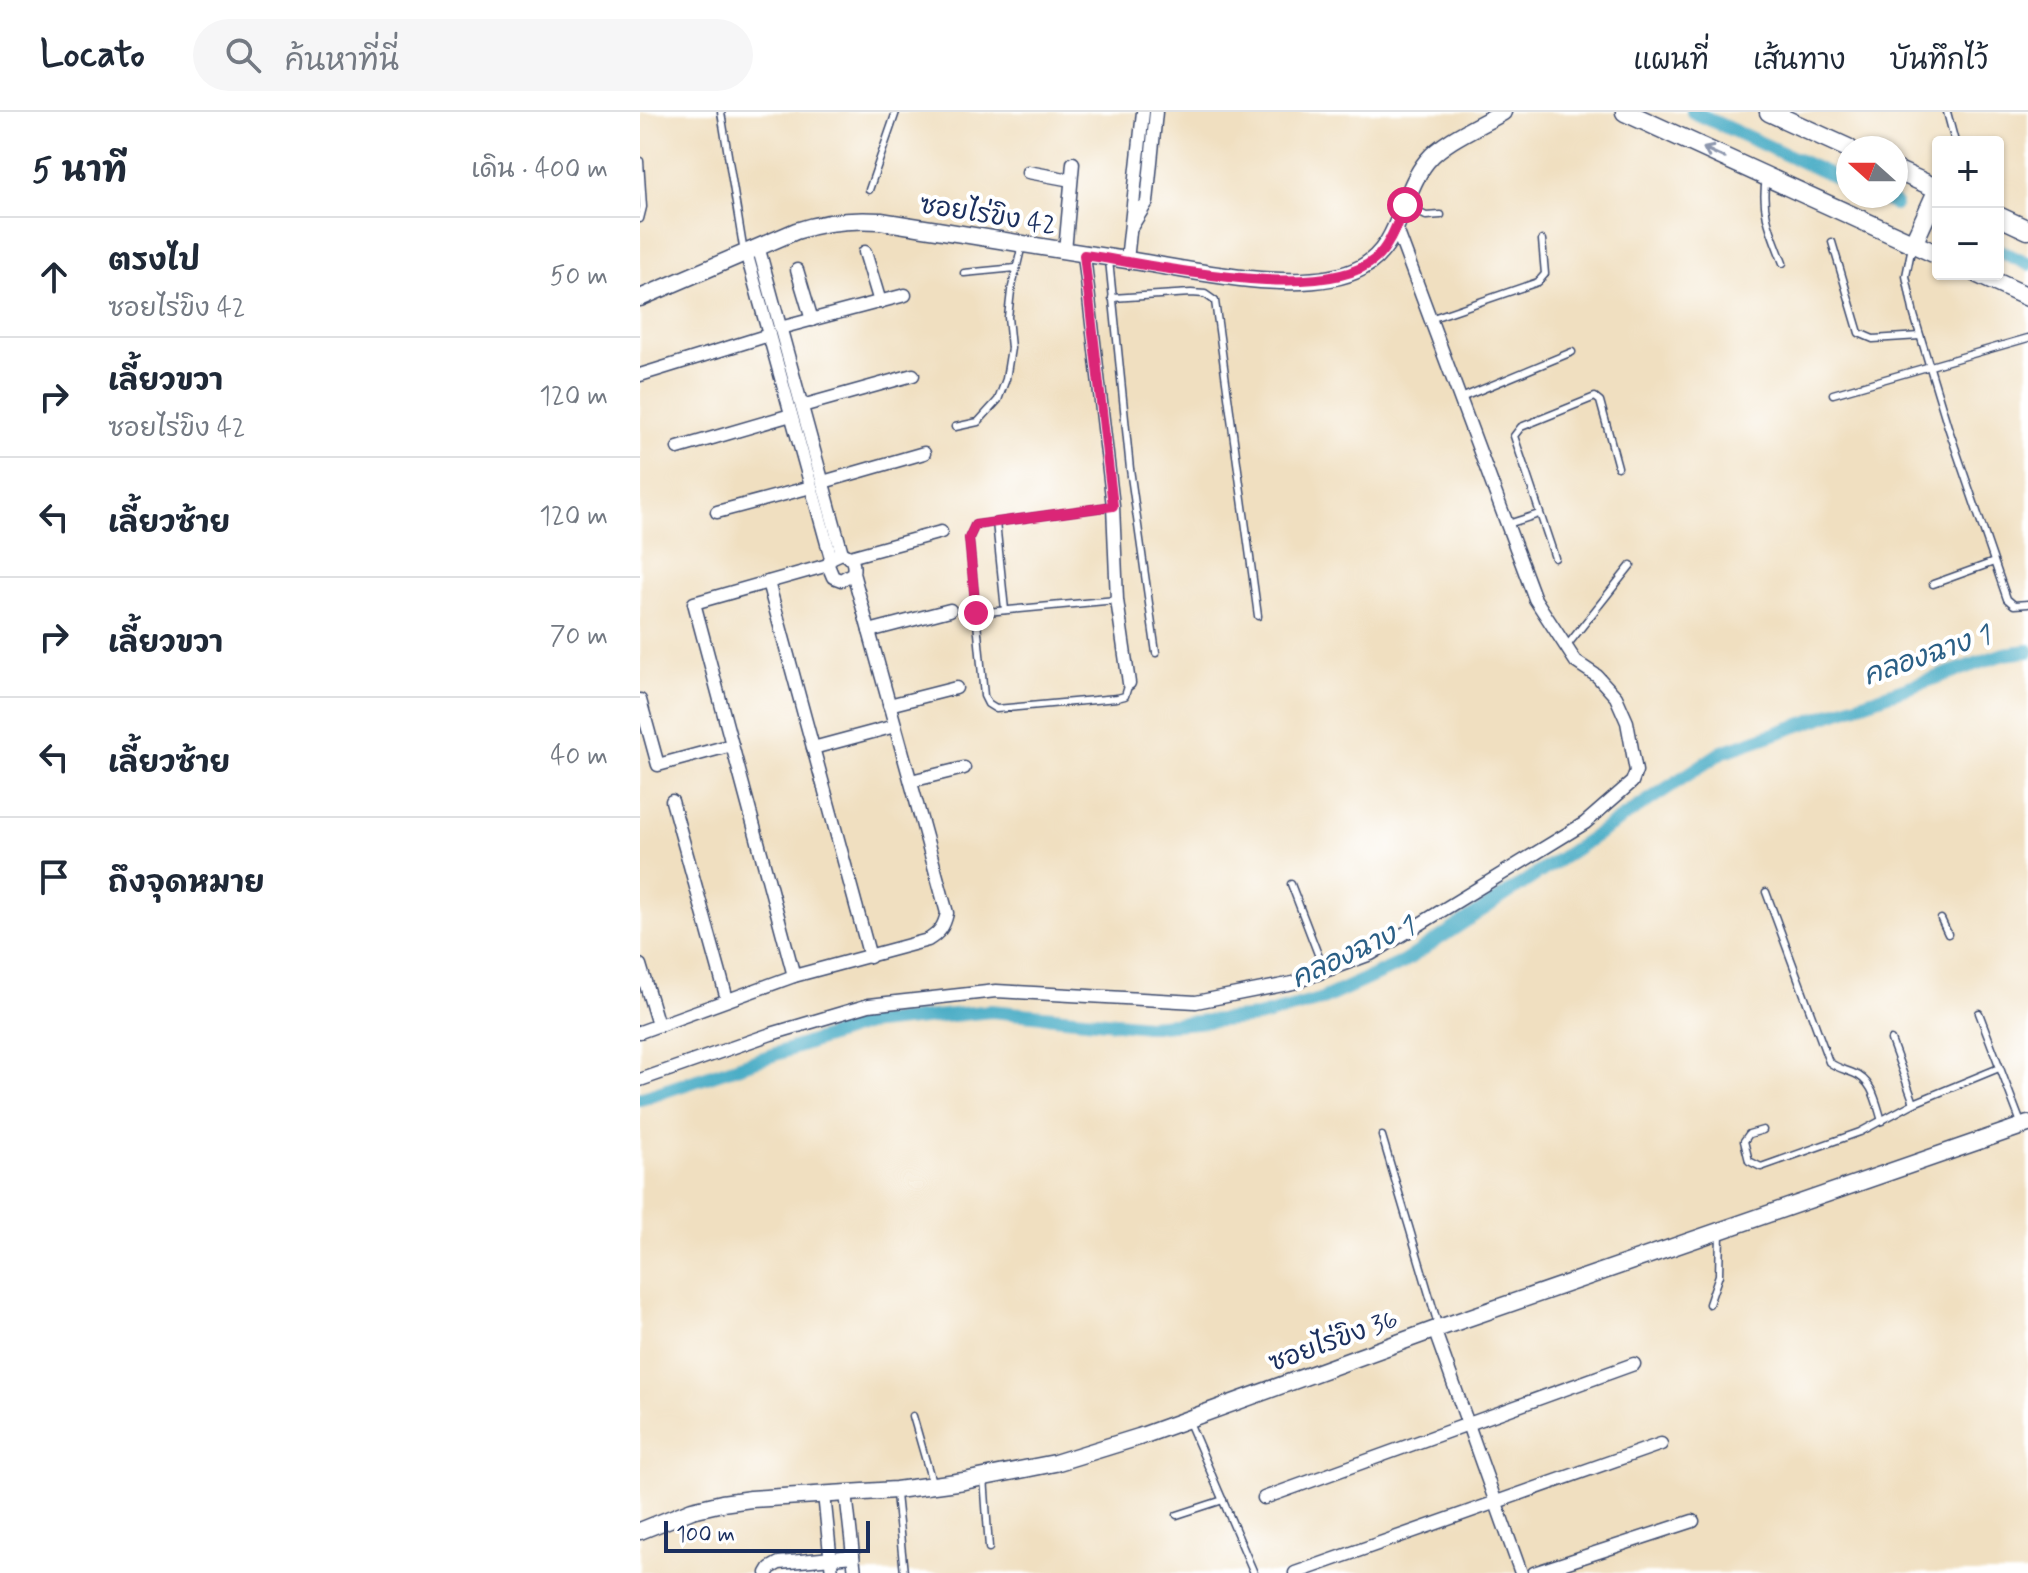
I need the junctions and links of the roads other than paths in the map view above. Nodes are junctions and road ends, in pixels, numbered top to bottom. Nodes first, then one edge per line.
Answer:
1 (721, 112) edge
2 (896, 112) edge
3 (1143, 112) edge
4 (1156, 112) edge
5 (1503, 112) edge
6 (1625, 112) edge
7 (1769, 112) edge
8 (1947, 112) edge
9 (1953, 136) edge
10 (1836, 143) edge
11 (640, 161) edge
12 (1073, 163) dead end
13 (1028, 172) dead end
14 (1908, 175) edge
15 (1766, 177) junction
16 (1071, 180) junction
17 (1932, 186) edge
18 (869, 190) dead end
19 (1932, 202) edge
20 (1405, 205) junction
21 (1441, 215) dead end
22 (640, 219) edge
23 (2004, 219) edge
24 (1396, 227) junction
25 (1131, 229) junction
26 (2028, 230) edge
27 (1542, 240) dead end
28 (1832, 242) dead end
29 (1022, 244) junction
30 (1913, 244) junction
31 (749, 251) junction
32 (1065, 251) junction
33 (865, 252) dead end
34 (1932, 252) edge
35 (1084, 255) junction
36 (1109, 258) junction
37 (1127, 260) junction
38 (1783, 263) dead end
39 (1016, 268) junction
40 (797, 270) dead end
41 (964, 273) dead end
42 (1991, 280) edge
43 (905, 295) dead end
44 (2028, 297) edge
45 (640, 298) edge
46 (1112, 298) junction
47 (880, 302) junction
48 (1430, 319) junction
49 (812, 320) junction
50 (775, 331) junction
51 (1920, 336) junction
52 (2028, 338) edge
53 (1572, 352) dead end
54 (1929, 366) junction
55 (640, 375) edge
56 (913, 375) dead end
57 (1833, 394) dead end
58 (1460, 399) junction
59 (796, 410) junction
60 (955, 427) dead end
61 (678, 448) dead end
62 (924, 453) dead end
63 (1618, 467) dead end
64 (817, 484) junction
65 (1113, 506) junction
66 (717, 512) dead end
67 (1539, 514) junction
68 (996, 522) junction
69 (1507, 524) junction
70 (941, 532) dead end
71 (838, 558) junction
72 (1555, 558) dead end
73 (1994, 562) junction
74 (1631, 565) dead end
75 (853, 573) junction
76 (768, 582) junction
77 (1933, 584) dead end
78 (1117, 600) junction
79 (2028, 604) edge
80 (950, 610) dead end
81 (1005, 610) junction
82 (976, 613) junction
83 (1258, 616) dead end
84 (869, 631) junction
85 (1565, 648) junction
86 (1156, 653) dead end
87 (1129, 683) joint
88 (956, 688) dead end
89 (640, 700) edge
90 (889, 705) junction
91 (895, 726) junction
92 (732, 745) junction
93 (813, 748) junction
94 (964, 768) dead end
95 (911, 781) junction
96 (672, 801) dead end
97 (1291, 884) dead end
98 (1766, 892) dead end
99 (1941, 919) dead end
100 (1948, 934) dead end
101 (870, 957) junction
102 (640, 965) edge
103 (1325, 972) junction
104 (794, 976) junction
105 (727, 999) junction
106 (1979, 1013) dead end
107 (658, 1025) junction
108 (640, 1032) edge
109 (1891, 1040) dead end
110 (1999, 1068) junction
111 (640, 1080) edge
112 (1914, 1103) junction
113 (1882, 1121) junction
114 (2025, 1125) edge
115 (1763, 1130) dead end
116 (1382, 1136) dead end
117 (1720, 1231) junction
118 (1709, 1304) dead end
119 (1437, 1329) junction
120 (1634, 1364) dead end
121 (913, 1416) dead end
122 (1188, 1419) junction
123 (1468, 1424) junction
124 (1661, 1444) dead end
125 (984, 1477) junction
126 (933, 1485) junction
127 (896, 1490) junction
128 (846, 1493) junction
129 (824, 1494) junction
130 (1264, 1498) dead end
131 (1223, 1500) junction
132 (1496, 1502) junction
133 (1177, 1515) dead end
134 (1693, 1521) dead end
135 (640, 1531) edge
136 (989, 1548) dead end
137 (853, 1556) junction
138 (829, 1558) junction
139 (767, 1573) edge
140 (832, 1573) edge
141 (855, 1573) edge
142 (904, 1573) edge
143 (1254, 1573) edge
144 (1295, 1573) edge
145 (1521, 1573) edge
146 (1534, 1573) edge

1 - 31 lane
2 - 18 lane
3 - 25 street
4 - 25 street
5 - 20 street, ซอยไร่ขิง 42
15 -> 6 main road
7 - 10 main road
8 - 9 lane
11 - 22 lane
12 - 16 street
13 - 16 street
14 - 17 main road
15 - 30 main road
15 - 38 lane
16 - 32 street
19 - 30 main road
20 - 21 lane
20 - 24 street, ซอยไร่ขิง 42
23 - 26 main road
24 - 37 street, ซอยไร่ขิง 42
24 - 48 street
25 - 37 street
27 - 48 lane
28 - 51 lane
29 - 31 street, ซอยไร่ขิง 42
29 - 32 street, ซอยไร่ขิง 42
29 - 39 lane
30 - 34 main road
30 - 51 lane
31 - 45 street, ซอยไร่ขิง 42
31 - 50 street
32 - 35 street, ซอยไร่ขิง 42
33 - 47 street
35 - 36 street, ซอยไร่ขิง 42
35 - 65 street
36 - 37 street, ซอยไร่ขิง 42
36 - 46 lane
39 - 41 lane
39 - 60 lane
40 - 49 street
42 - 44 main road
43 - 47 street
46 - 83 lane
46 - 86 lane
47 - 49 street
48 - 58 street
49 - 50 street
50 - 55 street
50 - 59 street
51 - 54 lane
52 - 54 lane
53 - 58 lane
54 - 57 lane
54 - 73 lane
56 - 59 street
58 - 69 street
59 - 61 street
59 - 64 street
62 - 64 street
63 - 67 lane
64 - 66 street
64 - 71 street
65 - 68 lane
65 - 78 street
67 - 69 lane
67 - 72 lane
68 - 81 lane
68 - 82 lane
69 - 85 street
70 - 71 street
71 - 75 street
71 - 75 street
71 - 76 street
73 - 77 lane
73 - 79 lane
74 - 85 lane
75 - 84 street
76 - 92 street
76 - 93 street
78 - 81 lane
78 - 87 street
80 - 84 street
81 - 82 lane
82 - 87 lane
84 - 90 street
85 - 103 street
88 - 90 street
89 - 92 street
90 - 91 street
91 - 93 street
91 - 95 street
92 - 104 street
93 - 101 street
94 - 95 street
95 - 101 street
96 - 105 street
97 - 103 lane
98 - 113 lane
99 - 100 lane
101 - 104 street
102 - 107 street
103 - 111 street
104 - 105 street
105 - 107 street
106 - 110 lane
107 - 108 street
109 - 112 lane
110 - 112 lane
110 - 114 lane
112 - 113 lane
113 - 115 lane
114 - 117 street, ซอยไร่ขิง 36
116 - 119 lane
117 - 118 lane
117 - 119 street, ซอยไร่ขิง 36
119 - 122 street, ซอยไร่ขิง 36
119 - 123 street
120 - 123 street
121 - 126 lane
122 - 125 street, ซอยไร่ขิง 36
122 - 131 lane
123 - 130 street
123 - 132 street
124 - 132 street
125 - 126 street, ซอยไร่ขิง 36
125 - 136 lane
126 - 127 street, ซอยไร่ขิง 36
127 - 128 street, ซอยไร่ขิง 36
127 - 142 lane
128 - 129 street, ซอยไร่ขิง 36
128 - 137 street
129 - 135 street, ซอยไร่ขิง 36
129 - 138 street
131 - 133 lane
131 - 143 lane
132 - 144 street
132 - 145 street
134 - 146 street
137 - 138 street
137 - 141 street
138 - 139 street
138 - 140 street

